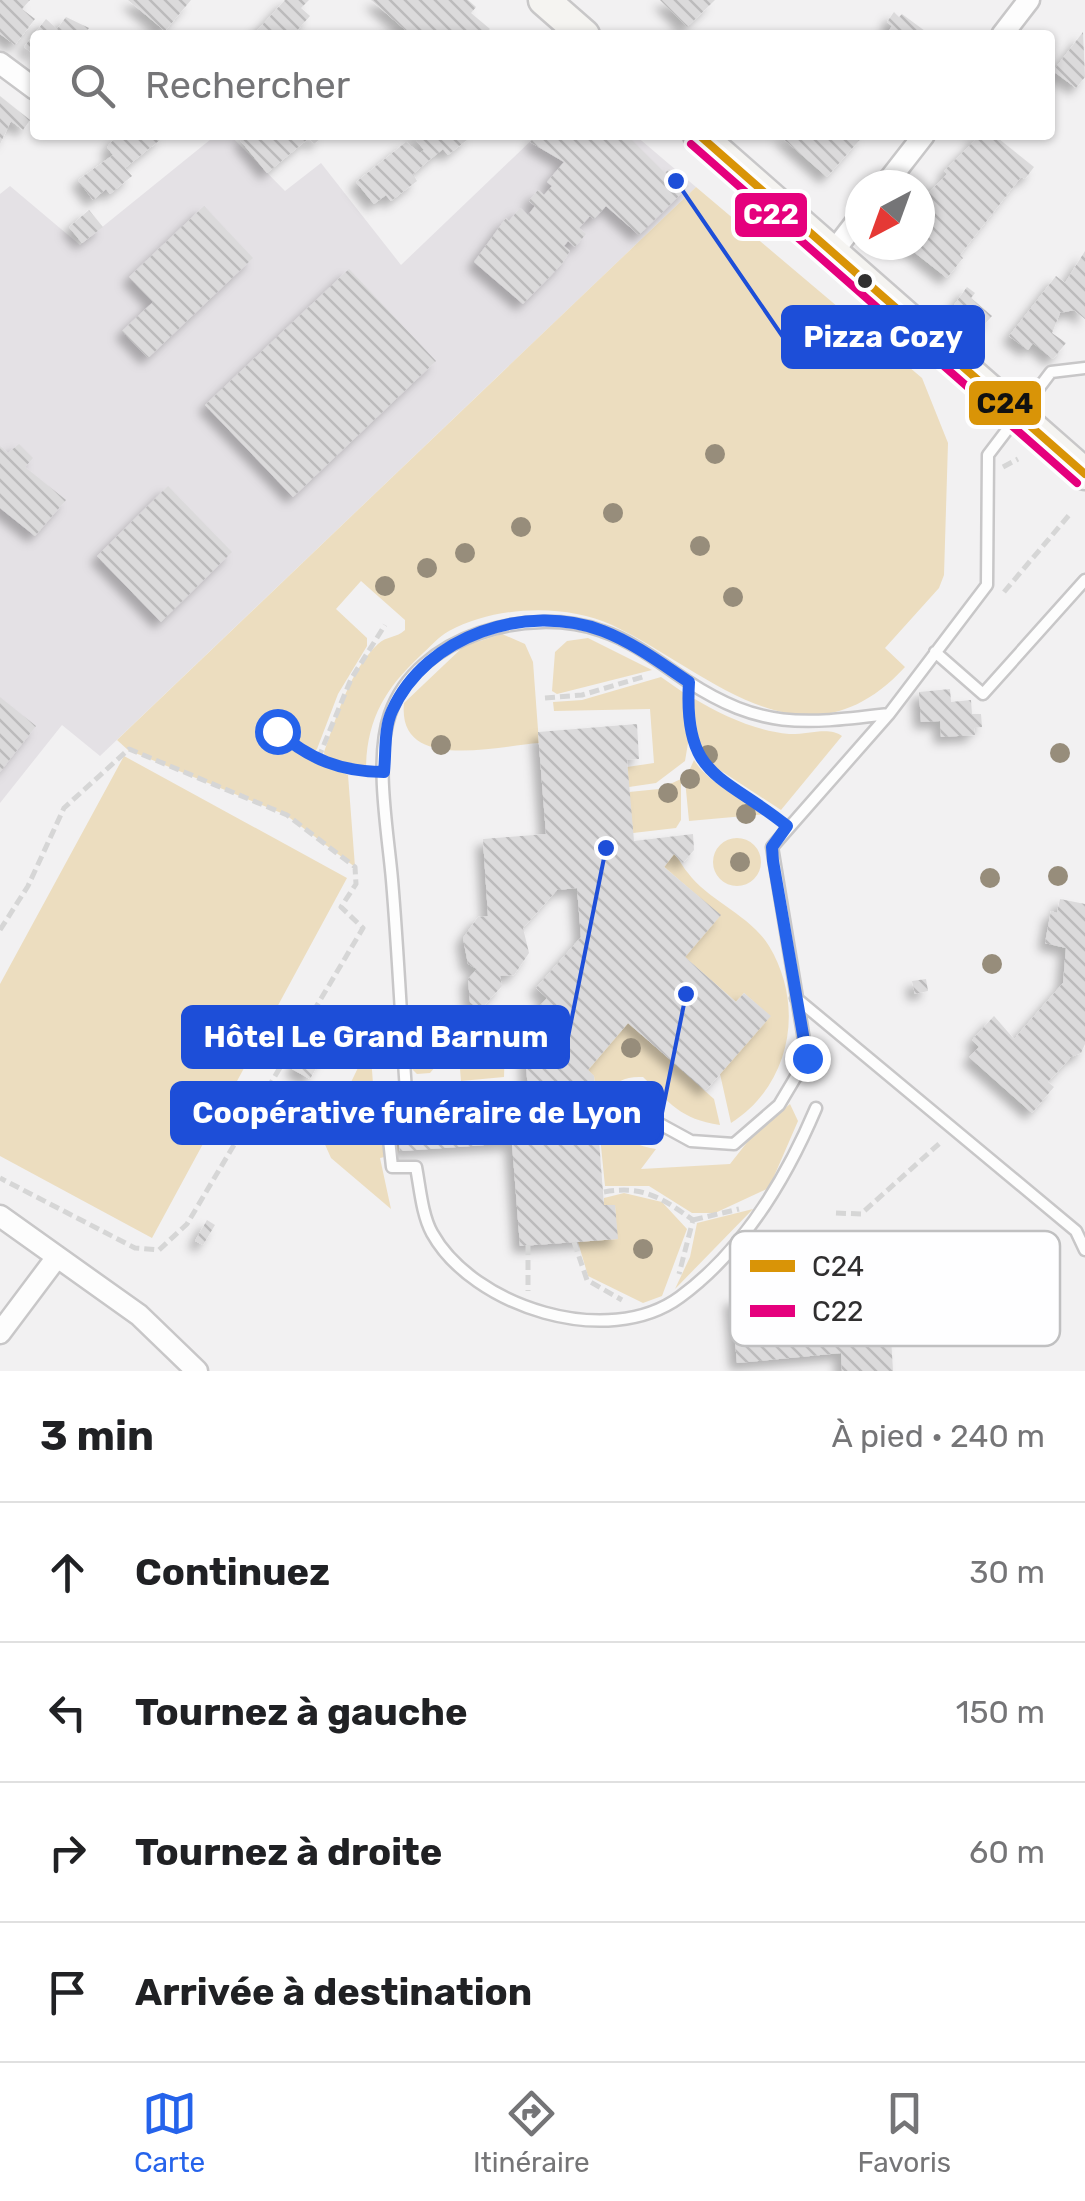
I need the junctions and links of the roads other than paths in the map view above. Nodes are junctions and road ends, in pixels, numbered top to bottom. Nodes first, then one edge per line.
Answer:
1 (1028, 0) edge
2 (1006, 30) edge
3 (0, 63) edge
4 (30, 85) edge
5 (705, 140) edge
6 (920, 140) edge
7 (897, 170) edge
8 (845, 236) edge
9 (833, 252) junction
10 (1085, 368) edge
11 (1016, 412) junction
12 (1085, 474) edge
13 (1085, 580) edge
14 (935, 652) junction
15 (889, 714) junction
16 (796, 998) junction
17 (816, 1108) dead end
18 (649, 1118) dead end
19 (0, 1216) edge
20 (742, 1231) edge
21 (730, 1246) edge
22 (1085, 1250) edge
23 (58, 1257) junction
24 (0, 1333) edge
25 (196, 1371) edge

1 - 2 street
3 - 4 street
5 - 9 main road
6 - 7 street
8 - 9 street
9 - 11 main road
10 - 11 lane
11 - 12 main road
11 - 14 lane
13 - 14 lane
14 - 15 lane
15 - 16 lane
15 - 21 lane
16 - 18 lane
16 - 22 lane
17 - 20 lane
19 - 23 street
23 - 24 street
23 - 25 street

